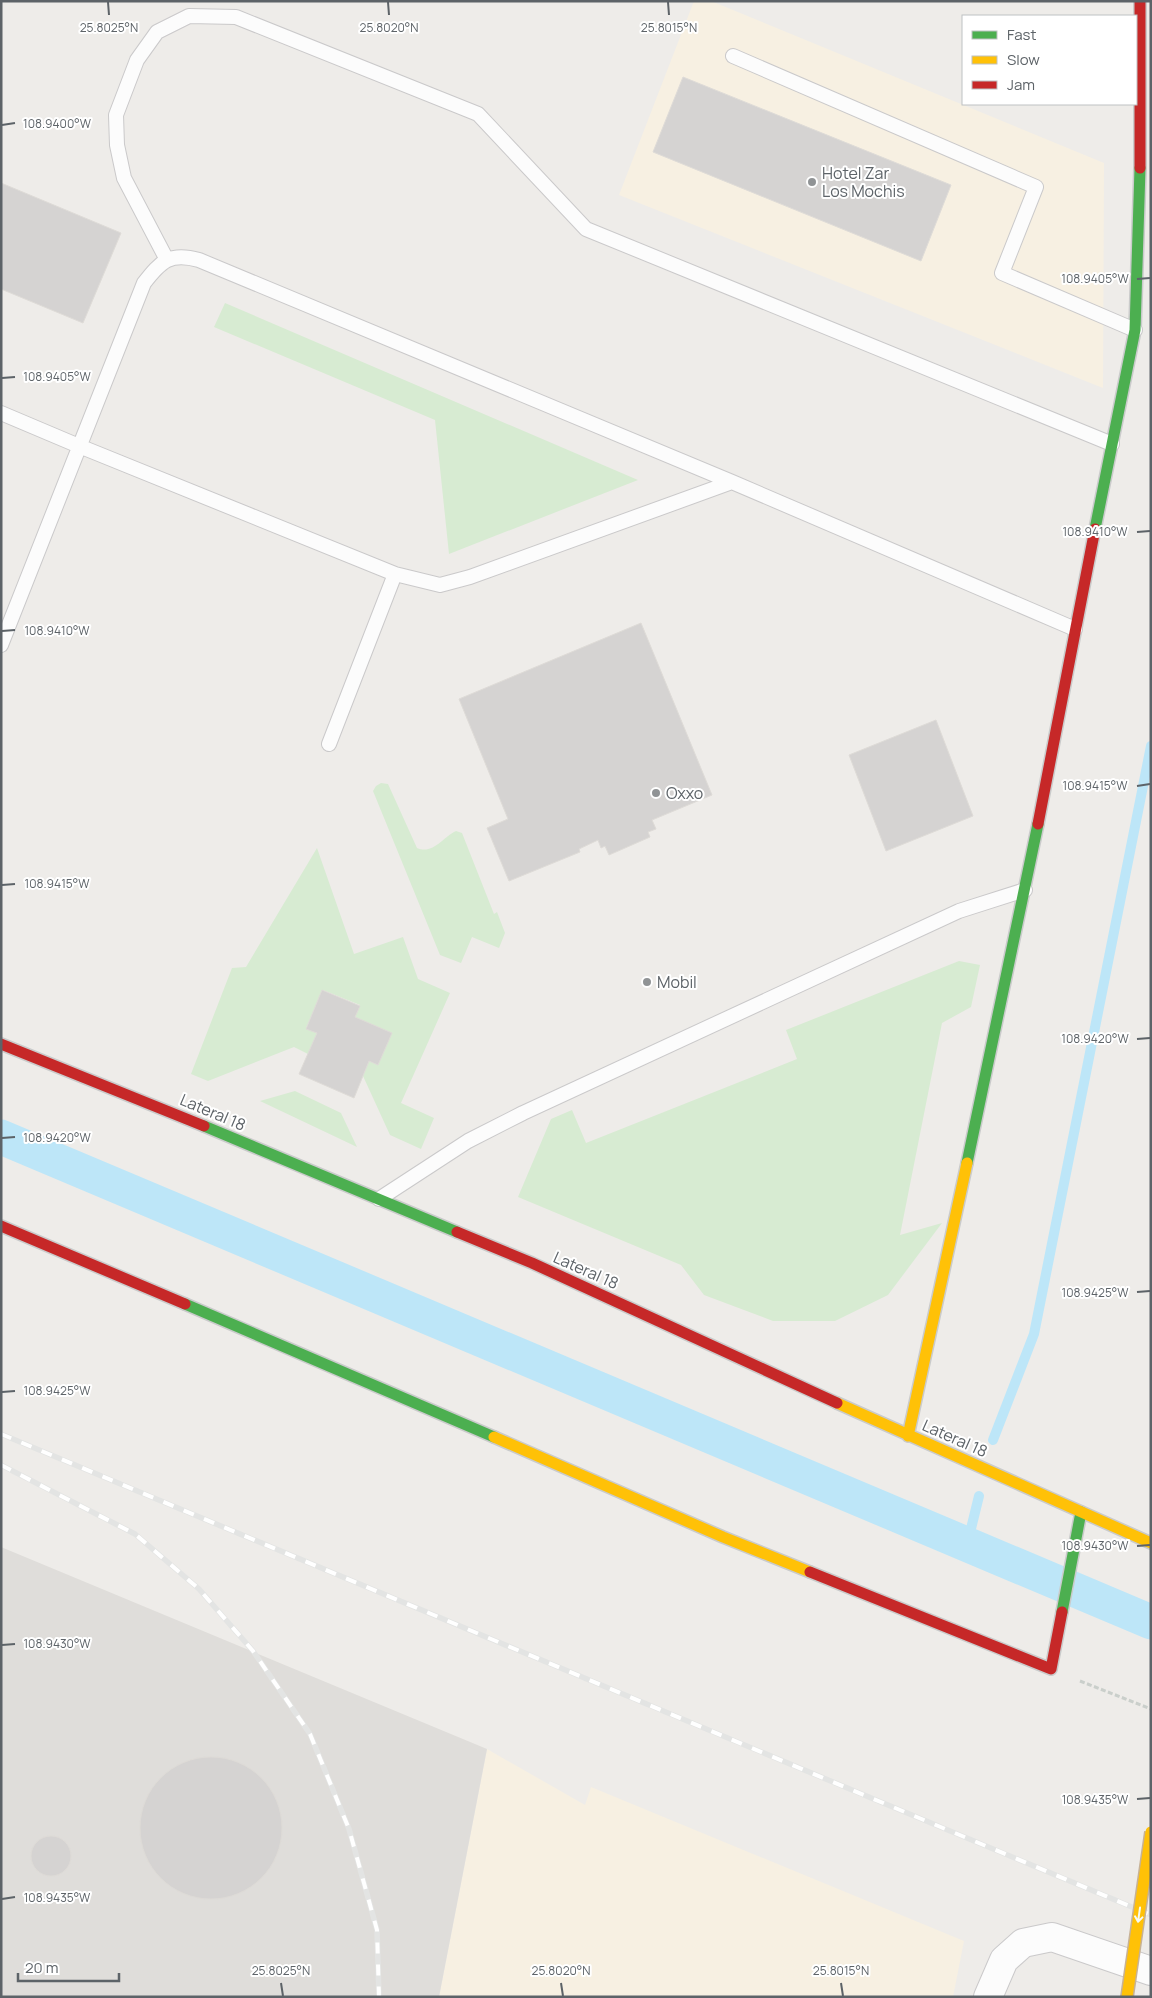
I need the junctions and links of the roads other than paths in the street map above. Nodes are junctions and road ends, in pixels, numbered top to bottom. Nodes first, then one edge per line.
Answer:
1 (1140, 1) edge
2 (733, 56) dead end
3 (167, 260) junction
4 (1135, 330) junction
5 (1, 413) edge
6 (1112, 444) junction
7 (79, 446) junction
8 (732, 482) junction
9 (395, 574) junction
10 (1075, 629) junction
11 (1, 645) edge
12 (329, 744) dead end
13 (1025, 890) junction
14 (1, 1044) edge
15 (379, 1199) junction
16 (1, 1226) edge
17 (908, 1436) junction
18 (1081, 1512) junction
19 (1151, 1543) edge
20 (1151, 1832) edge
21 (1151, 1971) edge
22 (988, 1997) edge
23 (1127, 1997) edge

1 - 4 main road
2 - 4 lane
3 - 6 lane
3 - 7 lane
3 - 8 lane
4 - 6 main road
5 - 7 lane
6 - 10 main road
7 - 9 lane
7 - 11 lane
8 - 9 lane
8 - 10 lane
9 - 12 lane
10 - 13 main road
13 - 15 lane
13 - 17 main road
14 - 15 main road, Lateral 18
15 - 17 main road, Lateral 18
16 - 18 main road
17 - 18 main road, Lateral 18
18 - 19 main road, Lateral 18
20 -> 23 main road, bridge
21 - 22 street

